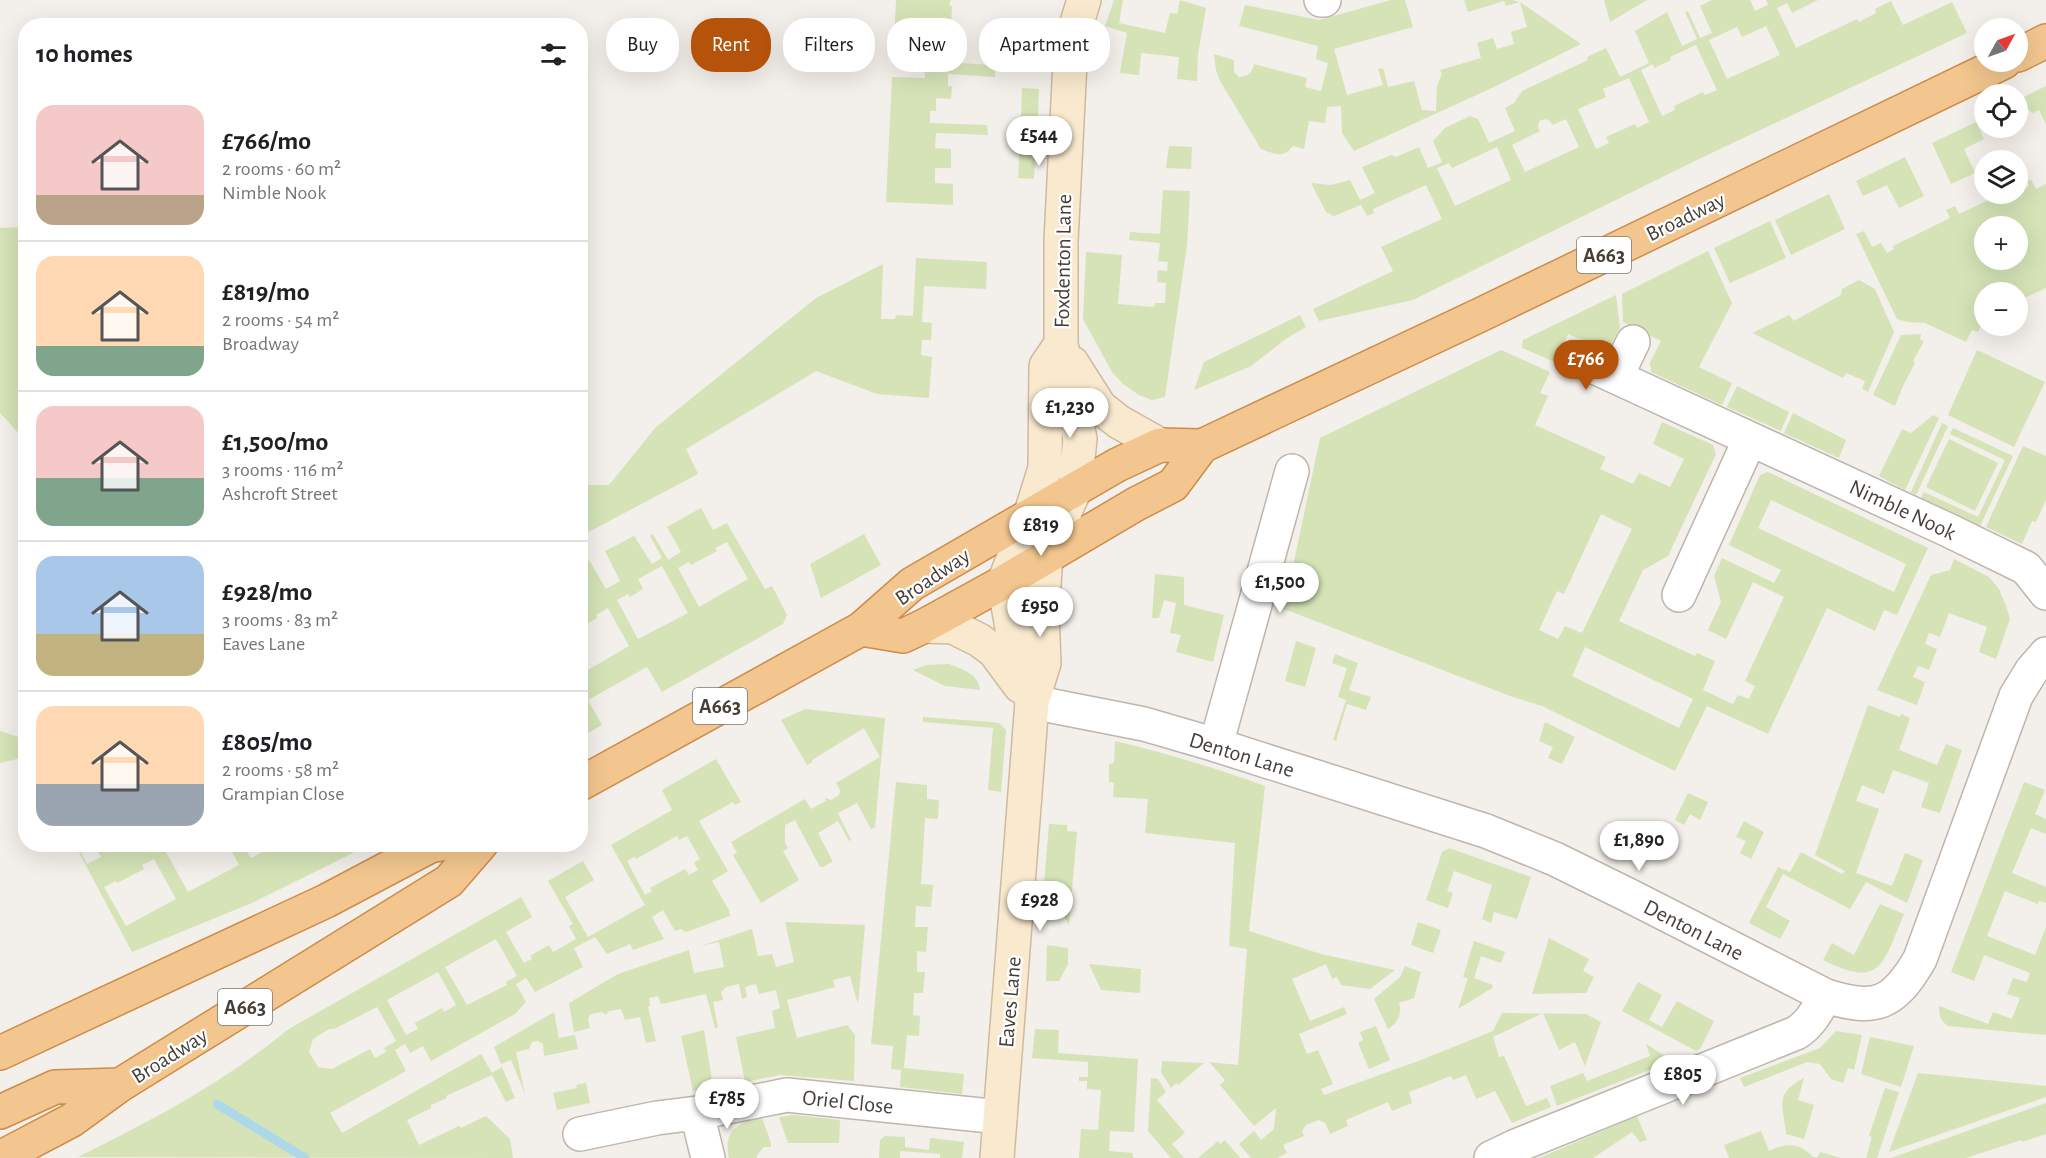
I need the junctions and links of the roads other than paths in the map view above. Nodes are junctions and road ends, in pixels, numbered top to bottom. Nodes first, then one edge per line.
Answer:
1 (1084, 0) edge
2 (2046, 41) edge
3 (2028, 50) edge
4 (1983, 72) edge
5 (1633, 342) dead end
6 (1061, 344) junction
7 (1577, 359) dead end
8 (1616, 376) junction
9 (1750, 439) junction
10 (1160, 445) junction
11 (1202, 446) junction
12 (1292, 471) dead end
13 (1075, 489) junction
14 (1031, 513) junction
15 (1046, 555) junction
16 (1004, 582) junction
17 (2046, 593) edge
18 (1678, 595) dead end
19 (924, 626) junction
20 (861, 629) junction
21 (2046, 654) edge
22 (1032, 702) junction
23 (1216, 744) junction
24 (588, 780) edge
25 (419, 852) edge
26 (474, 852) edge
27 (1826, 996) junction
28 (0, 1033) edge
29 (42, 1034) junction
30 (0, 1053) edge
31 (120, 1085) junction
32 (0, 1112) edge
33 (698, 1113) junction
34 (1000, 1117) junction
35 (580, 1134) dead end
36 (0, 1158) edge
37 (708, 1158) edge
38 (997, 1158) edge
39 (1491, 1158) edge

1 - 6 main road, Foxdenton Lane
2 - 3 highway
4 - 11 highway, Broadway / A663
5 - 8 street
6 - 10 main road
6 - 13 main road, Foxdenton Lane
6 - 14 main road, Foxdenton Lane
7 - 8 street, Nimble Nook
8 - 9 street, Nimble Nook
9 - 17 street, Nimble Nook
9 - 18 street
10 - 11 highway, Broadway / A663
10 - 13 highway, Broadway / A663
11 - 15 highway, Broadway / A663
12 - 23 street
13 - 14 highway, Broadway / A663
13 - 15 main road, Foxdenton Lane
14 - 16 main road, Foxdenton Lane
14 - 20 highway, Broadway / A663
15 - 16 highway, Broadway / A663
15 - 22 main road, Eaves Lane
16 - 19 highway, Broadway / A663
16 - 22 main road, Eaves Lane
19 - 20 highway, Broadway / A663
19 - 22 main road
20 - 24 highway, Broadway / A663
21 - 27 street, Denton Lane
22 - 23 street, Denton Lane
22 - 34 main road, Eaves Lane
23 - 27 street, Denton Lane
25 - 29 highway
26 - 31 highway, Broadway / A663
27 - 39 street
28 - 29 street
29 - 30 highway
31 - 32 highway
31 - 36 highway, Broadway / A663
33 - 34 street, Oriel Close
33 - 35 street, Oriel Close
33 - 37 street
34 - 38 main road, Eaves Lane

